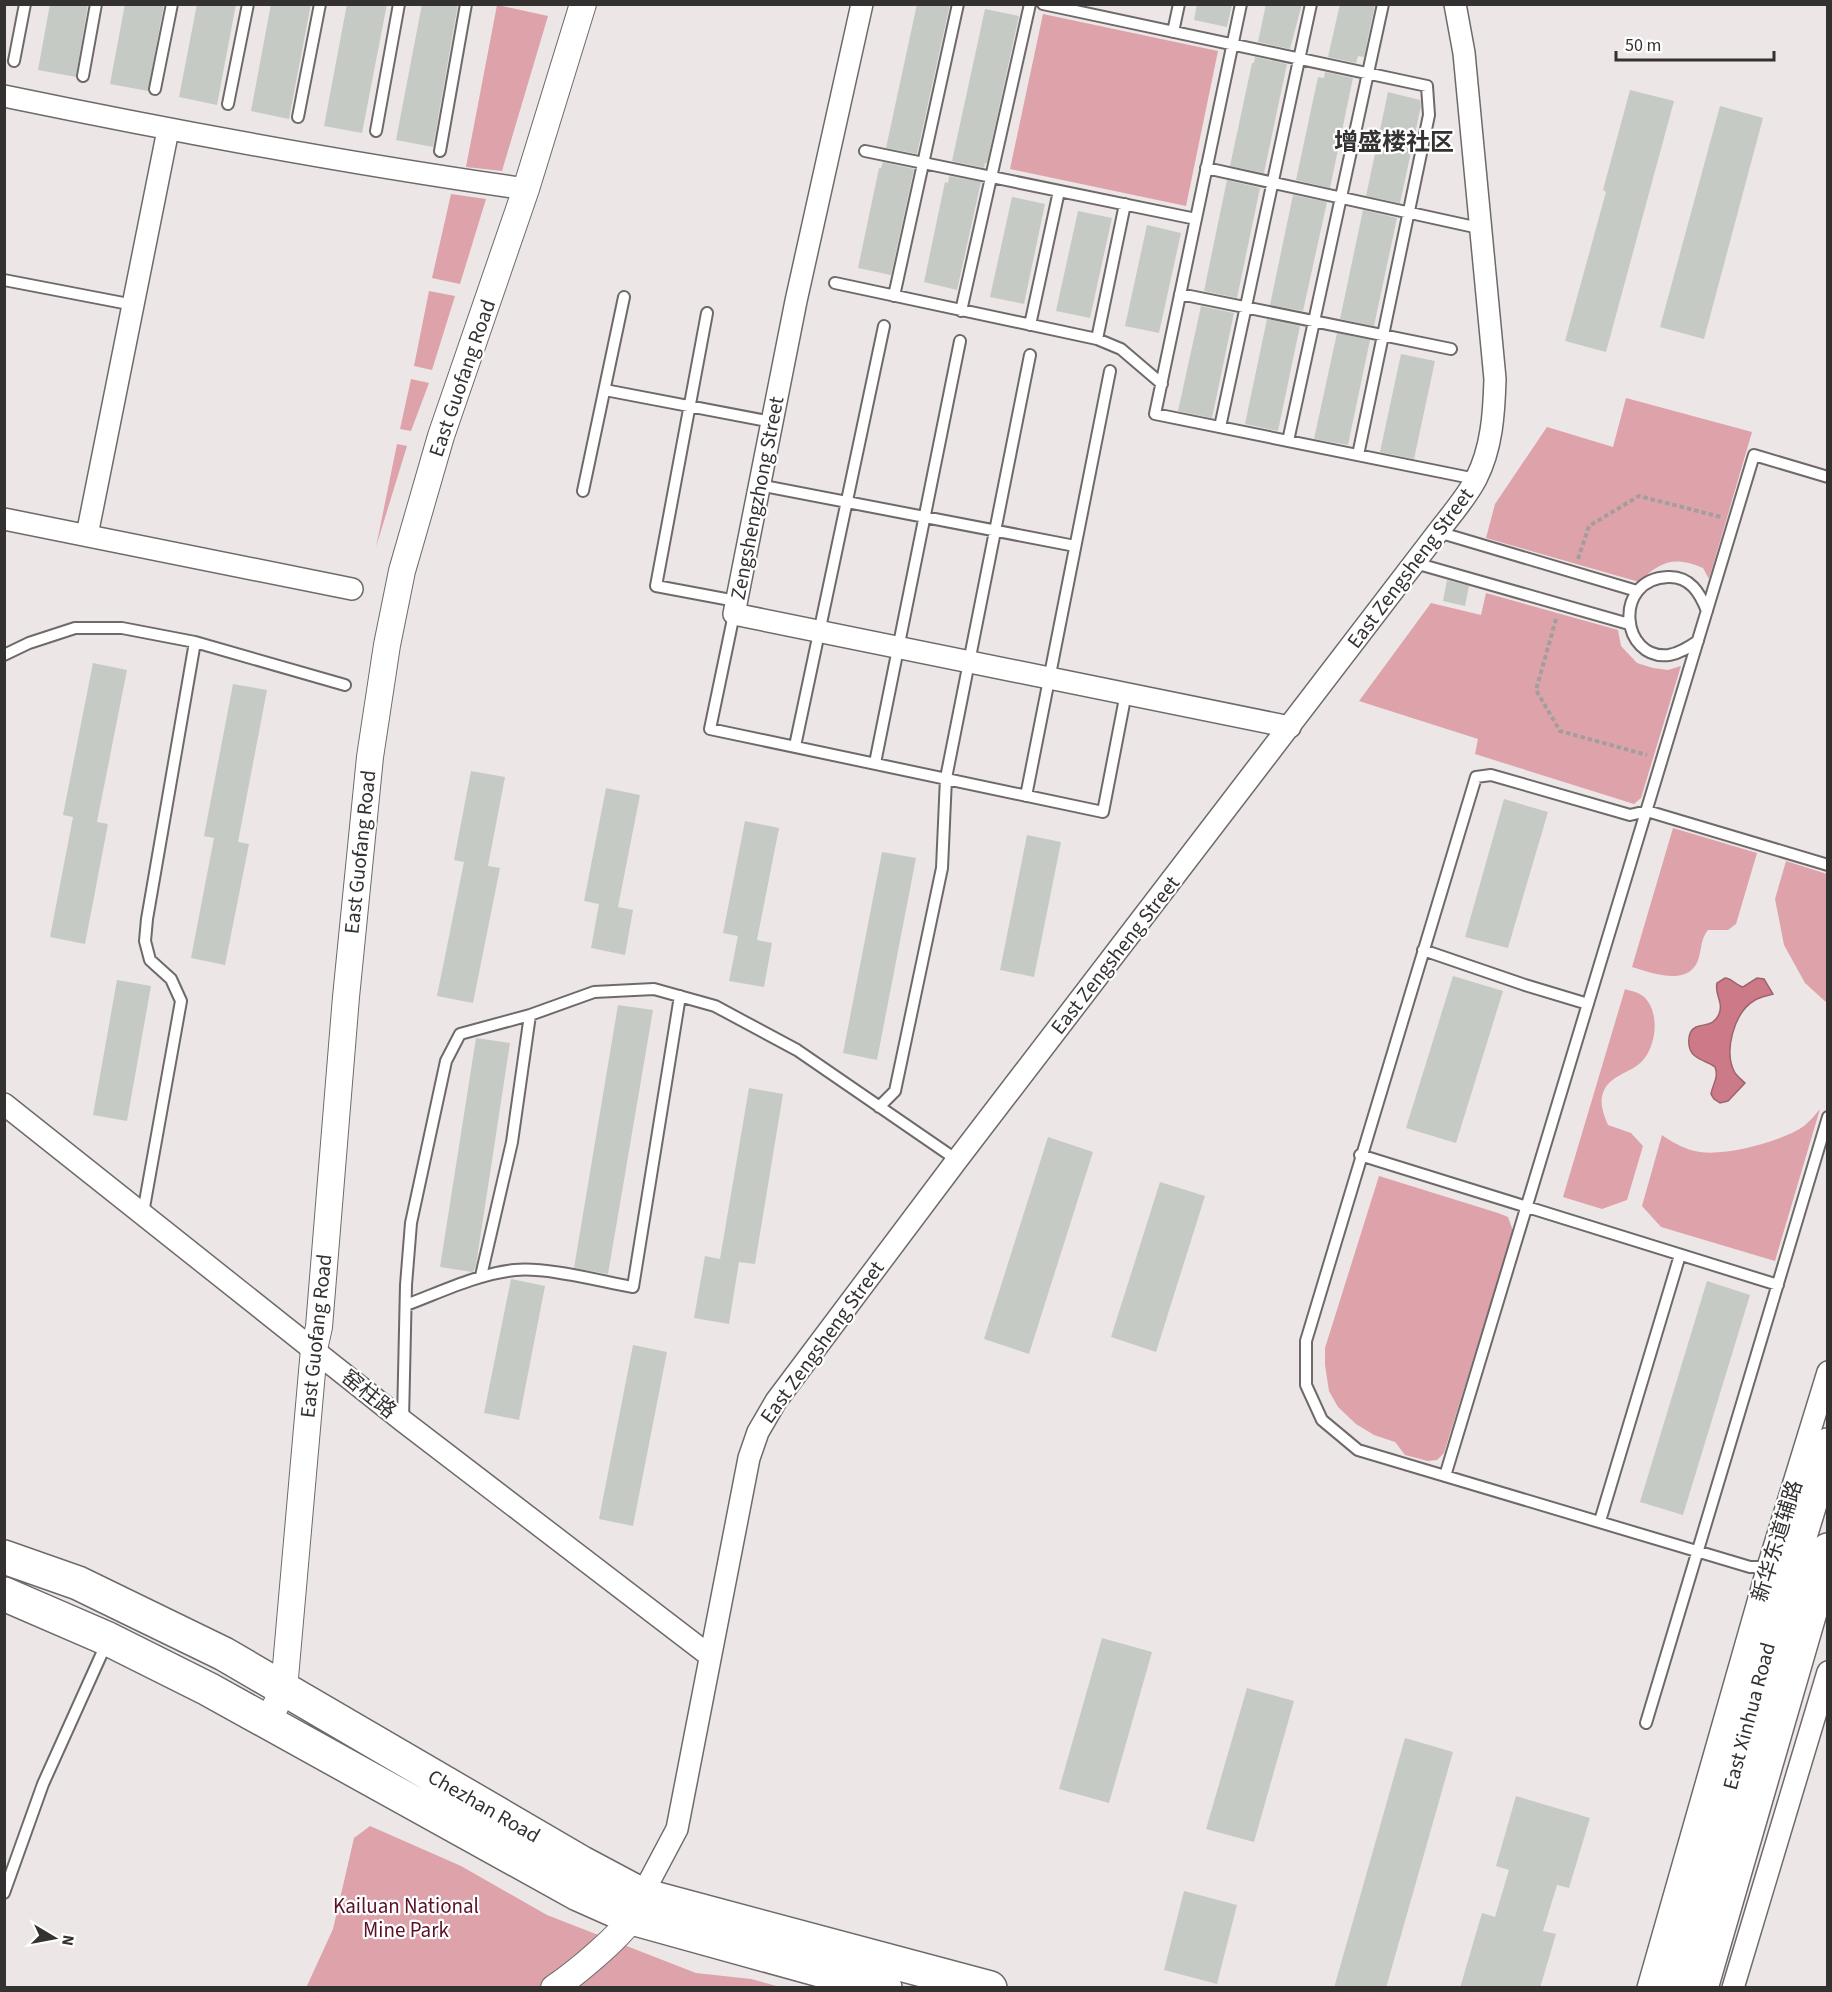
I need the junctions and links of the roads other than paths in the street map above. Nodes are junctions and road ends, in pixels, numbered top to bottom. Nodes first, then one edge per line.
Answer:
1 (25, 4) edge
2 (96, 4) edge
3 (172, 4) edge
4 (248, 4) edge
5 (320, 4) edge
6 (399, 4) edge
7 (466, 4) edge
8 (862, 4) edge
9 (958, 4) edge
10 (1030, 4) edge
11 (1043, 4) edge
12 (1105, 4) edge
13 (1179, 4) edge
14 (1241, 4) edge
15 (1311, 4) edge
16 (1383, 4) edge
17 (1455, 4) edge
18 (579, 5) edge
19 (1102, 17) junction
20 (1173, 32) junction
21 (1232, 45) junction
22 (1299, 59) junction
23 (14, 61) dead end
24 (1368, 74) junction
25 (83, 76) dead end
26 (155, 90) dead end
27 (4, 96) edge
28 (228, 104) dead end
29 (298, 117) dead end
30 (168, 129) junction
31 (376, 131) dead end
32 (440, 151) dead end
33 (865, 151) dead end
34 (923, 163) junction
35 (1206, 168) junction
36 (992, 177) junction
37 (1273, 183) junction
38 (526, 189) junction
39 (1059, 191) junction
40 (1341, 198) junction
41 (1125, 204) junction
42 (1409, 212) junction
43 (1196, 219) junction
44 (1479, 228) junction
45 (4, 280) edge
46 (835, 283) dead end
47 (1180, 294) junction
48 (894, 296) junction
49 (624, 297) dead end
50 (134, 305) junction
51 (1246, 308) junction
52 (961, 311) junction
53 (707, 313) dead end
54 (1314, 321) junction
55 (1030, 325) junction
56 (884, 326) dead end
57 (1383, 335) junction
58 (1097, 339) junction
59 (960, 341) dead end
60 (1451, 349) dead end
61 (1030, 355) dead end
62 (1110, 371) dead end
63 (1162, 384) junction
64 (605, 390) junction
65 (690, 407) junction
66 (772, 422) junction
67 (1220, 427) junction
68 (1288, 441) junction
69 (1358, 455) junction
70 (1827, 477) edge
71 (1476, 479) junction
72 (759, 485) junction
73 (583, 491) dead end
74 (847, 502) junction
75 (924, 517) junction
76 (4, 519) edge
77 (996, 531) junction
78 (1438, 532) junction
79 (87, 535) junction
80 (1075, 546) junction
81 (1415, 563) junction
82 (352, 589) dead end
83 (1637, 591) junction
84 (735, 607) junction
85 (1707, 611) junction
86 (1629, 624) junction
87 (819, 631) junction
88 (1698, 640) junction
89 (195, 642) junction
90 (898, 647) junction
91 (4, 655) edge
92 (969, 662) junction
93 (1049, 678) junction
94 (345, 685) dead end
95 (1126, 693) junction
96 (1290, 727) junction
97 (795, 746) junction
98 (874, 764) junction
99 (946, 778) junction
100 (1026, 796) junction
101 (1647, 811) junction
102 (1827, 865) edge
103 (1423, 950) junction
104 (680, 996) junction
105 (1588, 1004) junction
106 (530, 1015) junction
107 (4, 1104) edge
108 (879, 1107) junction
109 (1827, 1117) edge
110 (1360, 1155) junction
111 (957, 1161) junction
112 (1527, 1207) junction
113 (143, 1213) junction
114 (1680, 1255) junction
115 (481, 1276) junction
116 (1778, 1285) junction
117 (406, 1305) junction
118 (314, 1349) junction
119 (1827, 1372) edge
120 (403, 1421) junction
121 (1827, 1445) edge
122 (1445, 1476) junction
123 (1600, 1521) junction
124 (1827, 1550) edge
125 (1697, 1551) junction
126 (4, 1557) edge
127 (1768, 1567) junction
128 (4, 1594) edge
129 (108, 1639) junction
130 (710, 1656) junction
131 (1827, 1672) edge
132 (284, 1689) junction
133 (267, 1723) junction
134 (1646, 1723) dead end
135 (4, 1893) edge
136 (637, 1906) junction
137 (554, 1988) edge
138 (885, 1988) edge
139 (990, 1988) edge
140 (1648, 1988) edge
141 (1674, 1988) edge
142 (1701, 1988) edge
143 (1733, 1988) edge

1 - 23 lane
2 - 25 lane
3 - 26 lane
4 - 28 lane
5 - 29 lane
6 - 31 lane
7 - 32 lane
8 - 66 street, Zengshengzhong Street
9 - 34 lane
10 - 36 lane
11 - 19 lane
12 - 19 lane
13 - 20 lane
14 - 21 lane
15 - 22 lane
16 - 24 lane
17 - 44 street, East Zengsheng Street
18 - 38 street, East Guofang Road
19 - 20 lane
20 - 21 lane
21 - 22 lane
21 - 35 lane
22 - 24 lane
22 - 37 lane
24 - 40 lane
24 - 42 lane
27 - 30 street
30 - 38 street
30 - 50 street
33 - 34 lane
34 - 36 lane
34 - 48 lane
35 - 37 lane
35 - 43 lane
36 - 39 lane
36 - 52 lane
37 - 40 lane
37 - 51 lane
38 - 118 street, East Guofang Road
39 - 41 lane
39 - 55 lane
40 - 42 lane
40 - 54 lane
41 - 43 lane
41 - 58 lane
42 - 44 lane
42 - 57 lane
43 - 47 lane
44 - 71 street, East Zengsheng Street
45 - 50 lane
46 - 48 lane
47 - 51 lane
47 - 63 lane
48 - 52 lane
49 - 64 lane
50 - 79 street
51 - 54 lane
51 - 67 lane
52 - 55 lane
53 - 65 lane
54 - 57 lane
54 - 68 lane
55 - 58 lane
56 - 74 lane
57 - 60 lane
57 - 69 lane
58 - 63 lane
59 - 75 lane
61 - 77 lane
62 - 80 lane
63 - 67 lane
64 - 65 lane
64 - 73 lane
65 - 66 lane
65 - 84 lane
66 - 72 street, Zengshengzhong Street
67 - 68 lane
68 - 69 lane
69 - 71 lane
70 - 85 lane
71 - 78 street, East Zengsheng Street
72 - 74 lane
72 - 84 street, Zengshengzhong Street
74 - 75 lane
74 - 87 lane
75 - 77 lane
75 - 90 lane
76 - 79 street
77 - 80 lane
77 - 92 lane
78 - 81 street, East Zengsheng Street
78 - 83 lane
79 - 82 street
80 - 93 lane
81 - 86 lane
81 - 96 street, East Zengsheng Street
83 - 85 lane
83 - 86 lane
84 - 87 street, Zengshengzhong Street
84 - 97 lane
85 - 88 lane
86 - 88 lane
87 - 90 street, Zengshengzhong Street
87 - 97 lane
88 - 101 lane
89 - 91 lane
89 - 94 lane
89 - 113 lane
90 - 92 street, Zengshengzhong Street
90 - 98 lane
92 - 93 street, Zengshengzhong Street
92 - 99 lane
93 - 95 street, Zengshengzhong Street
93 - 100 lane
95 - 96 street, Zengshengzhong Street
95 - 100 lane
96 - 111 street, East Zengsheng Street
97 - 98 lane
98 - 99 lane
99 - 100 lane
99 - 108 lane
101 - 102 lane
101 - 103 lane
101 - 105 lane
103 - 105 lane
103 - 110 lane
104 - 106 lane
104 - 108 lane
104 - 115 lane
105 - 112 lane
106 - 115 lane
106 - 117 lane
107 - 113 street, 窑柱路
108 - 111 lane
109 - 116 lane
110 - 112 lane
110 - 122 lane
111 - 130 street, East Zengsheng Street
112 - 114 lane
112 - 122 lane
113 - 118 street, 窑柱路
114 - 116 lane
114 - 123 lane
115 - 117 lane
116 - 125 lane
117 - 120 lane
118 - 120 street, 窑柱路
118 - 132 street, East Guofang Road
119 - 127 street, 新华东道辅路
120 - 130 street, 窑柱路
121 - 141 main road, East Xinhua Road
122 - 123 lane
123 - 125 lane
124 - 142 main road, East Xinhua Road
125 - 127 lane
125 - 134 lane
126 - 132 main road, Chezhan Road
127 - 140 street, 新华东道辅路
128 - 129 main road, Chezhan Road
129 - 133 main road, Chezhan Road
129 - 135 lane
130 - 136 street, East Zengsheng Street
131 - 143 street
132 - 133 street, East Guofang Road
132 - 136 main road, Chezhan Road
133 - 136 main road, Chezhan Road
136 - 137 street
136 - 138 main road, Chezhan Road
136 - 139 main road, Chezhan Road

